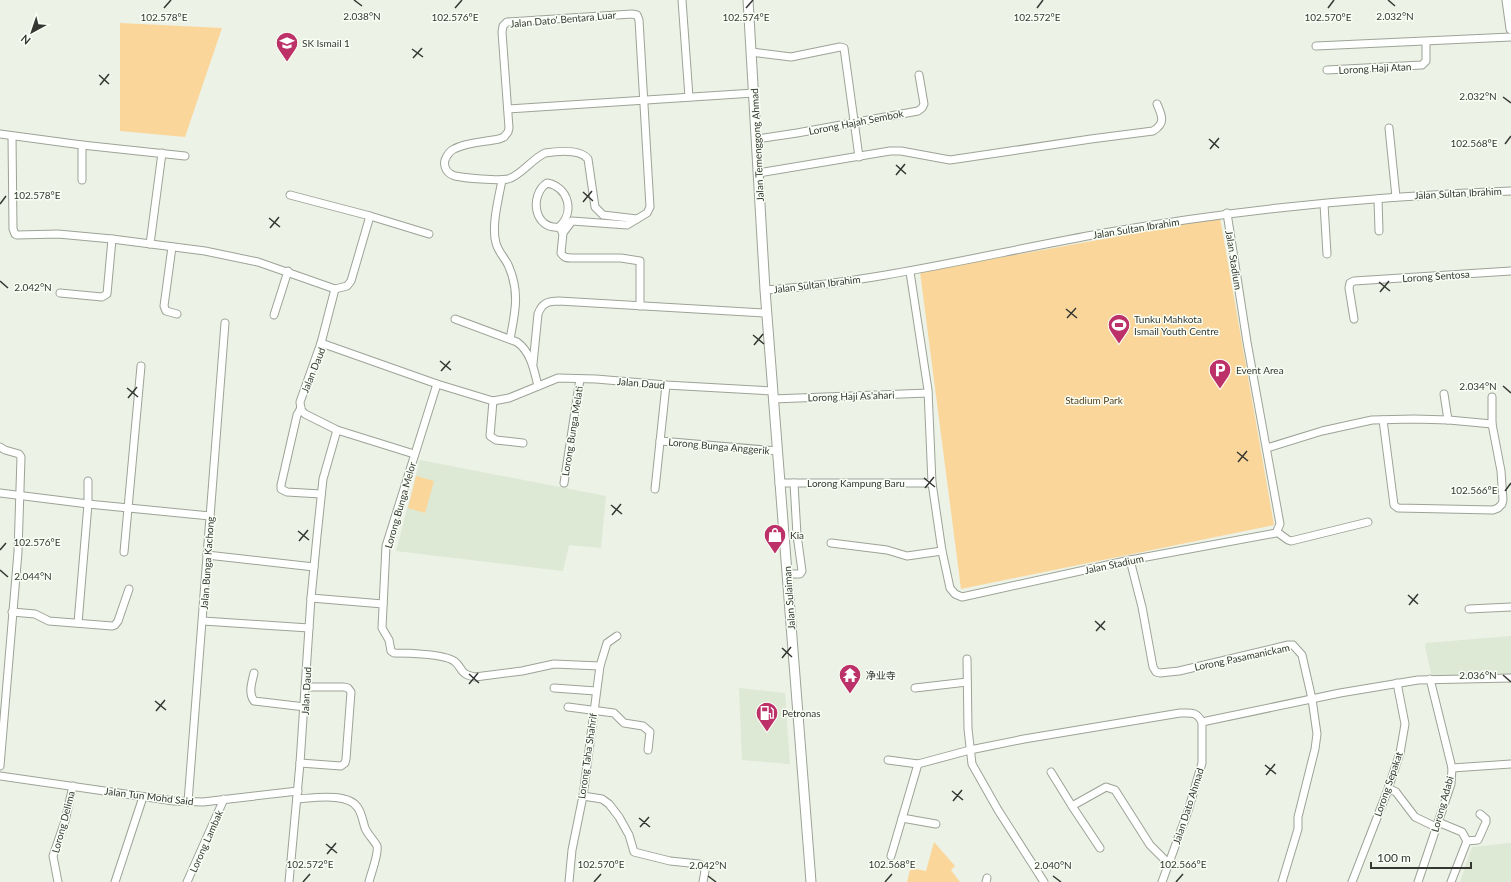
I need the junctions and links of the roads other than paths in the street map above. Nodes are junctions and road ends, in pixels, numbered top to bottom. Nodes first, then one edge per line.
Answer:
1 (682, 0) edge
2 (748, 0) edge
3 (1508, 0) edge
4 (1511, 27) edge
5 (1511, 37) edge
6 (1426, 42) junction
7 (1316, 46) dead end
8 (751, 52) junction
9 (1327, 70) dead end
10 (919, 76) dead end
11 (754, 93) junction
12 (689, 97) junction
13 (644, 100) junction
14 (1157, 104) dead end
15 (508, 109) junction
16 (853, 122) junction
17 (1389, 128) dead end
18 (0, 134) edge
19 (12, 136) junction
20 (757, 139) junction
21 (82, 145) junction
22 (162, 153) junction
23 (185, 156) dead end
24 (859, 157) junction
25 (758, 173) junction
26 (82, 180) dead end
27 (502, 180) junction
28 (1511, 191) edge
29 (290, 195) dead end
30 (1396, 197) junction
31 (1378, 199) junction
32 (1324, 204) junction
33 (1227, 214) junction
34 (370, 216) junction
35 (637, 219) junction
36 (561, 230) junction
37 (1379, 231) dead end
38 (429, 234) dead end
39 (112, 239) junction
40 (150, 244) junction
41 (172, 247) junction
42 (1327, 254) dead end
43 (288, 271) junction
44 (1511, 271) edge
45 (910, 272) junction
46 (335, 288) junction
47 (765, 290) junction
48 (60, 292) dead end
49 (640, 306) junction
50 (766, 313) junction
51 (176, 314) dead end
52 (274, 315) dead end
53 (455, 319) dead end
54 (1354, 319) dead end
55 (226, 323) dead end
56 (510, 339) junction
57 (321, 343) junction
58 (533, 364) junction
59 (141, 366) dead end
60 (580, 379) junction
61 (437, 384) junction
62 (666, 385) junction
63 (538, 386) junction
64 (928, 393) junction
65 (1444, 394) dead end
66 (773, 395) junction
67 (1492, 397) dead end
68 (493, 401) junction
69 (301, 408) junction
70 (1383, 420) junction
71 (1448, 420) junction
72 (1492, 424) junction
73 (337, 430) junction
74 (660, 441) junction
75 (523, 443) dead end
76 (0, 447) edge
77 (1267, 448) junction
78 (777, 451) junction
79 (414, 454) junction
80 (88, 481) dead end
81 (564, 483) dead end
82 (780, 483) junction
83 (794, 483) junction
84 (932, 484) junction
85 (655, 488) dead end
86 (0, 492) edge
87 (321, 494) junction
88 (19, 495) junction
89 (88, 504) junction
90 (128, 508) junction
91 (210, 516) junction
92 (1368, 522) dead end
93 (1277, 532) junction
94 (784, 534) junction
95 (797, 535) junction
96 (831, 543) dead end
97 (942, 551) junction
98 (124, 552) dead end
99 (207, 555) junction
100 (1130, 560) junction
101 (314, 567) junction
102 (787, 574) junction
103 (129, 589) dead end
104 (311, 598) junction
105 (383, 604) junction
106 (1511, 607) edge
107 (1469, 609) dead end
108 (12, 612) junction
109 (202, 621) junction
110 (78, 623) junction
111 (309, 628) junction
112 (617, 636) dead end
113 (967, 659) dead end
114 (600, 666) junction
115 (254, 673) dead end
116 (1511, 678) edge
117 (1430, 679) junction
118 (967, 682) junction
119 (1397, 683) junction
120 (306, 687) junction
121 (554, 688) dead end
122 (916, 688) dead end
123 (596, 691) junction
124 (1312, 699) junction
125 (305, 707) junction
126 (568, 707) dead end
127 (593, 710) junction
128 (1202, 725) junction
129 (648, 750) dead end
130 (970, 750) junction
131 (888, 760) dead end
132 (300, 763) junction
133 (918, 764) junction
134 (1511, 764) edge
135 (0, 766) edge
136 (1452, 768) junction
137 (1050, 772) dead end
138 (0, 776) edge
139 (73, 786) junction
140 (298, 791) junction
141 (1387, 792) junction
142 (583, 796) junction
143 (142, 797) junction
144 (297, 799) junction
145 (224, 800) junction
146 (188, 802) junction
147 (1072, 806) junction
148 (1480, 814) dead end
149 (902, 818) junction
150 (936, 824) dead end
151 (1437, 824) junction
152 (1467, 840) junction
153 (1100, 848) dead end
154 (891, 856) dead end
155 (1168, 863) junction
156 (58, 882) edge
157 (116, 882) edge
158 (187, 882) edge
159 (289, 882) edge
160 (369, 882) edge
161 (569, 882) edge
162 (703, 882) edge
163 (811, 882) edge
164 (1044, 882) edge
165 (1162, 882) edge
166 (1282, 882) edge
167 (1352, 882) edge
168 (1418, 882) edge
169 (1451, 882) edge

1 - 12 street
2 - 8 main road, Jalan Temenggong Ahmad
3 - 4 main road
5 - 6 street
6 - 7 street
6 - 9 street, Lorong Haji Atan
8 - 11 main road, Jalan Temenggong Ahmad
8 - 16 street
10 - 16 street, Lorong Hajah Sembok
11 - 12 street
11 - 20 main road, Jalan Temenggong Ahmad
12 - 13 street
13 - 15 street
13 - 15 street, Jalan Dato' Bentara Luar
13 - 35 street
14 - 24 street
15 - 27 street
16 - 20 street, Lorong Hajah Sembok
16 - 24 street
17 - 30 street
18 - 19 street
19 - 21 street
19 - 39 street
20 - 25 main road, Jalan Temenggong Ahmad
21 - 22 street
21 - 26 street
22 - 23 street
22 - 40 street
24 - 25 street
25 - 47 main road, Jalan Temenggong Ahmad
27 - 35 street
27 - 56 street
28 - 30 street, Jalan Sultan Ibrahim
29 - 34 street
30 - 31 street, Jalan Sultan Ibrahim
31 - 32 street, Jalan Sultan Ibrahim
31 - 37 street
32 - 33 street, Jalan Sultan Ibrahim
32 - 42 street
33 - 45 street, Jalan Sultan Ibrahim
33 - 77 street, Jalan Stadium
34 - 38 street
34 - 46 street
35 - 36 street
36 - 36 street
36 - 49 street
39 - 40 street
39 - 48 street
40 - 41 street
41 - 43 street
41 - 51 street
43 - 46 street
43 - 52 street
44 - 54 street, Lorong Sentosa
45 - 47 street, Jalan Sultan Ibrahim
45 - 64 street, Jalan Stadium
46 - 57 street
47 - 50 main road, Jalan Sulaiman
49 - 50 street
49 - 58 street
50 - 66 main road, Jalan Sulaiman
53 - 56 street
55 - 91 street, Jalan Bunga Kachong
56 - 58 street
57 - 61 street, Jalan Daud
57 - 69 street, Jalan Daud
58 - 63 street
59 - 90 street
60 - 62 street, Jalan Daud
60 - 63 street, Jalan Daud
60 - 81 street, Lorong Bunga Melati
61 - 68 street, Jalan Daud
61 - 79 street, Lorong Bunga Melor
62 - 66 street, Jalan Daud
62 - 74 street, Lorong Bunga Anggerik
63 - 68 street, Jalan Daud
64 - 66 street, Lorong Haji As'ahari
64 - 84 street, Jalan Stadium
65 - 71 street
66 - 78 main road, Jalan Sulaiman
67 - 72 street
68 - 75 street
69 - 73 street
69 - 87 street, Jalan Daud
70 - 71 street
70 - 72 street
70 - 77 street
71 - 72 street
73 - 79 street
73 - 87 street, Jalan Daud
74 - 78 street, Lorong Bunga Anggerik
74 - 85 street, Lorong Bunga Anggerik
76 - 88 street
77 - 93 street, Jalan Stadium
78 - 82 main road, Jalan Sulaiman
79 - 105 street, Lorong Bunga Melor
80 - 89 street
82 - 83 street, Lorong Kampung Baru
82 - 94 main road, Jalan Sulaiman
83 - 84 street, Lorong Kampung Baru
83 - 95 street
84 - 97 street, Jalan Stadium
86 - 88 street
87 - 101 street, Jalan Daud
88 - 89 street
88 - 108 street
89 - 90 street
89 - 110 street
90 - 91 street
90 - 98 street
91 - 99 street, Jalan Bunga Kachong
92 - 93 street
93 - 100 street, Jalan Stadium
94 - 95 street
94 - 102 main road, Jalan Sulaiman
95 - 102 street
96 - 97 street
97 - 100 street, Jalan Stadium
99 - 101 street
99 - 109 street, Jalan Bunga Kachong
100 - 124 street, Lorong Pasamanickam
101 - 104 street, Jalan Daud
102 - 163 main road, Jalan Sulaiman
103 - 110 street
104 - 105 street
104 - 111 street, Jalan Daud
105 - 114 street, Lorong Bunga Melor
106 - 107 street
108 - 110 street
108 - 135 street
109 - 111 street
109 - 146 street, Jalan Bunga Kachong
111 - 120 street, Jalan Daud
112 - 114 street, Lorong Taha Shahrif
113 - 118 street
114 - 123 street, Lorong Taha Shahrif
115 - 125 street
116 - 117 street
117 - 119 street
117 - 136 street, Lorong Adabi
118 - 122 street
118 - 130 street
119 - 124 street
119 - 141 street, Lorong Sepakat
120 - 125 street, Jalan Daud
120 - 132 street
121 - 123 street
123 - 127 street, Lorong Taha Shahrif
124 - 128 street
124 - 166 street, Lorong Pasamanickam
125 - 132 street, Jalan Daud
126 - 127 street
127 - 129 street
127 - 142 street, Lorong Taha Shahrif
128 - 130 street
128 - 155 street, Jalan Dato Ahmad
130 - 133 street
130 - 164 street
131 - 133 street
132 - 140 street, Jalan Daud
133 - 149 street
134 - 136 street
136 - 151 street, Lorong Adabi
137 - 147 street
138 - 139 street, Jalan Tun Mohd Said
139 - 143 street, Jalan Tun Mohd Said
139 - 156 street, Lorong Delima
140 - 144 street, Jalan Daud
140 - 145 street, Jalan Tun Mohd Said
141 - 151 street
141 - 167 street, Lorong Sepakat
142 - 161 street, Lorong Taha Shahrif
142 - 162 street
143 - 146 street, Jalan Tun Mohd Said
143 - 157 street
144 - 159 street, Jalan Daud
144 - 160 street
145 - 146 street, Jalan Tun Mohd Said
145 - 158 street, Lorong Lambak
147 - 153 street
147 - 155 street
148 - 152 street
149 - 150 street
149 - 154 street
151 - 152 street
151 - 168 street, Lorong Adabi
152 - 169 street
155 - 165 street, Jalan Dato Ahmad

